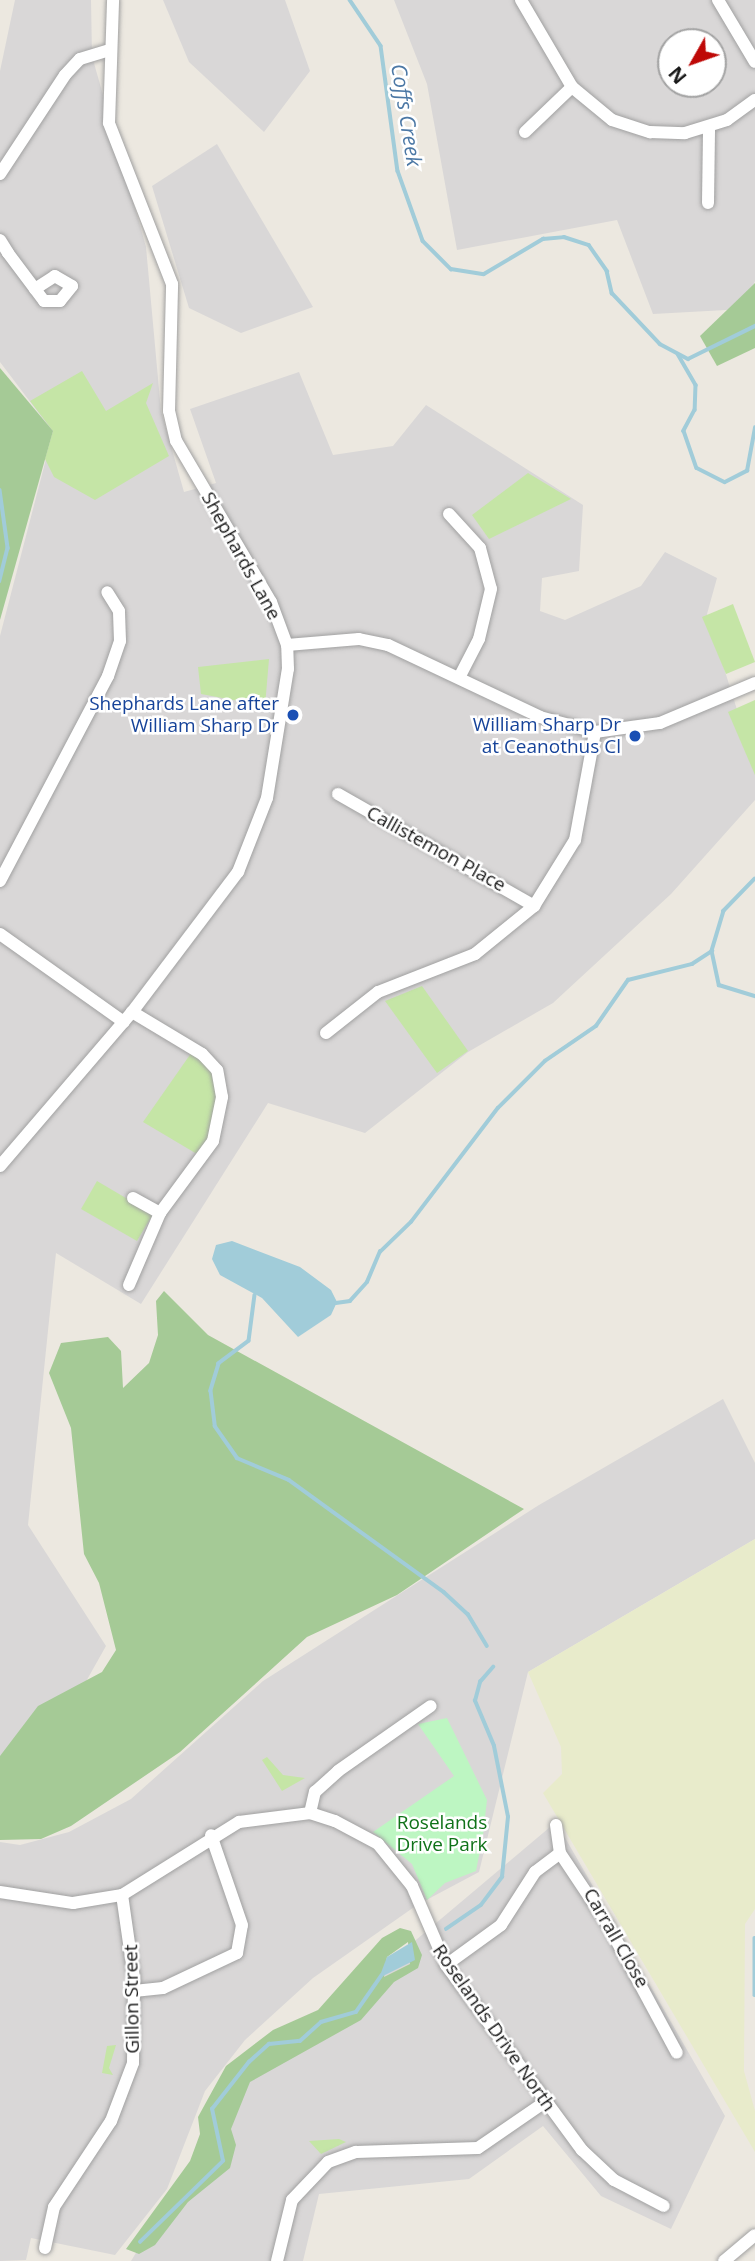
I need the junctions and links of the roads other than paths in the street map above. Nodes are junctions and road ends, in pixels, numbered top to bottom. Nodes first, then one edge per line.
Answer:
1 (113, 0) edge
2 (521, 0) edge
3 (718, 0) edge
4 (109, 50) junction
5 (755, 62) edge
6 (572, 87) junction
7 (755, 100) edge
8 (709, 128) junction
9 (525, 132) dead end
10 (0, 174) edge
11 (708, 203) dead end
12 (0, 240) edge
13 (35, 289) dead end
14 (449, 514) dead end
15 (107, 592) dead end
16 (287, 645) junction
17 (460, 676) junction
18 (755, 683) edge
19 (595, 732) junction
20 (338, 794) dead end
21 (0, 881) edge
22 (534, 906) junction
23 (0, 933) edge
24 (128, 1017) junction
25 (326, 1033) dead end
26 (0, 1167) edge
27 (133, 1198) dead end
28 (160, 1213) junction
29 (129, 1285) dead end
30 (431, 1706) dead end
31 (310, 1813) junction
32 (556, 1825) dead end
33 (211, 1835) junction
34 (560, 1853) junction
35 (0, 1892) edge
36 (122, 1895) junction
37 (446, 1965) junction
38 (134, 1991) junction
39 (677, 2053) dead end
40 (545, 2102) junction
41 (664, 2206) dead end
42 (755, 2235) edge
43 (45, 2248) dead end
44 (277, 2261) edge
45 (724, 2261) edge

1 - 4 street, Shephards Lane
2 - 6 street
3 - 5 street
4 - 10 street
4 - 16 street, Shephards Lane
6 - 8 street
6 - 9 street
7 - 8 street
8 - 11 street
12 - 13 street
14 - 17 street
15 - 21 street
16 - 17 street
16 - 24 street, Shephards Lane
17 - 19 street
18 - 19 street
19 - 22 street
20 - 22 street, Callistemon Place
22 - 25 street
23 - 24 street
24 - 26 street, Shephards Lane
24 - 28 street
27 - 28 street
28 - 29 street
30 - 31 street
31 - 33 street, Roselands Drive North
31 - 37 street, Roselands Drive North
32 - 34 street, Carrall Close
33 - 36 street, Roselands Drive North
33 - 38 street
34 - 37 street
34 - 39 street, Carrall Close
35 - 36 street, Roselands Drive North
36 - 38 street, Gillon Street
37 - 40 street, Roselands Drive North
38 - 43 street, Gillon Street
40 - 41 street, Roselands Drive North
40 - 44 street
42 - 45 street

